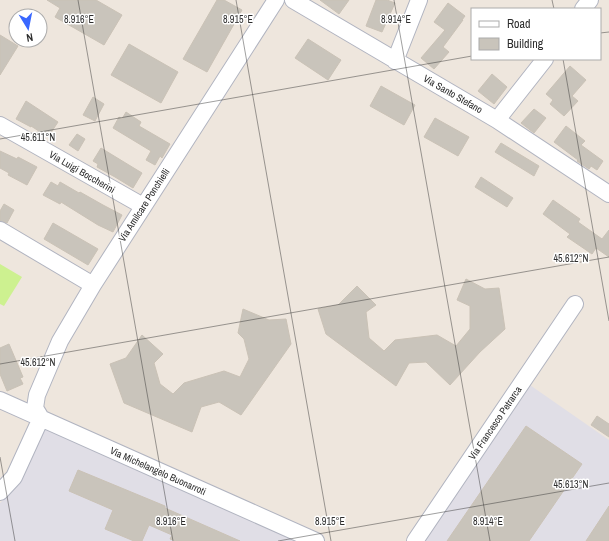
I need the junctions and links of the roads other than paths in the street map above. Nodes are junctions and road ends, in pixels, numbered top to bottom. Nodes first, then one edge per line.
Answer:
1 (276, 0) edge
2 (293, 0) edge
3 (419, 0) edge
4 (590, 0) edge
5 (584, 8) edge
6 (544, 60) edge
7 (395, 61) junction
8 (497, 120) junction
9 (0, 125) edge
10 (609, 194) edge
11 (143, 206) junction
12 (0, 230) edge
13 (93, 285) junction
14 (575, 304) dead end
15 (0, 400) edge
16 (41, 418) junction
17 (0, 492) edge
18 (316, 541) edge
19 (415, 541) edge

1 - 11 street, Via Amilcare Ponchielli
2 - 7 street, Via Santo Stefano
3 - 7 street
4 - 5 street
6 - 8 street
7 - 8 street, Via Santo Stefano
8 - 10 street, Via Santo Stefano
9 - 11 street, Via Luigi Boccherini
11 - 13 street, Via Amilcare Ponchielli
12 - 13 street
13 - 16 street, Via Amilcare Ponchielli
14 - 19 street, Via Francesco Petrarca
15 - 16 street, Via Michelangelo Buonarroti
16 - 17 street
16 - 18 street, Via Michelangelo Buonarroti

